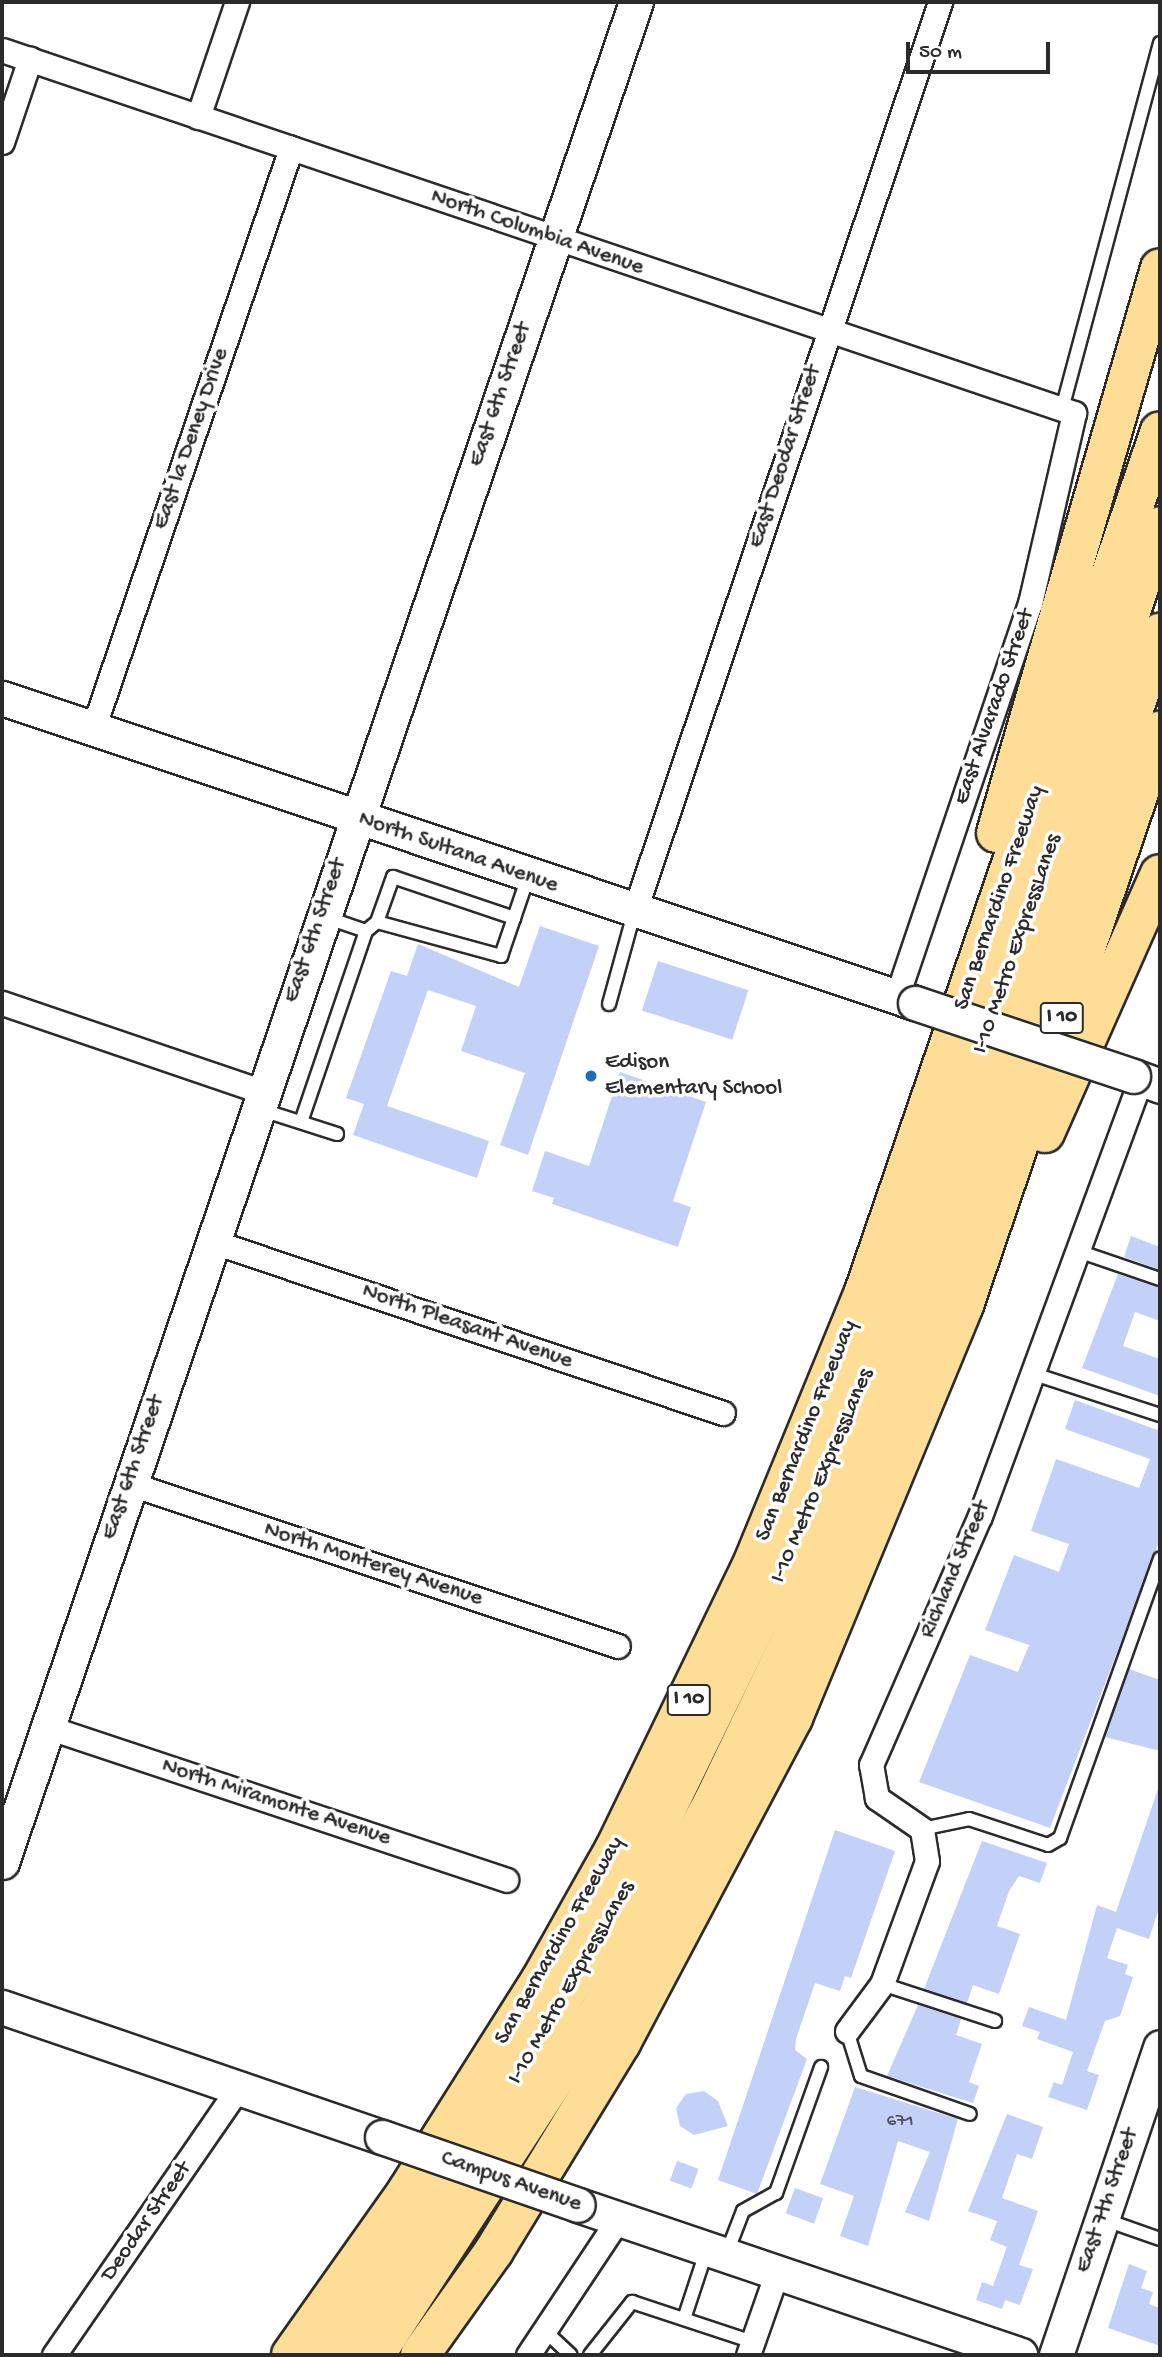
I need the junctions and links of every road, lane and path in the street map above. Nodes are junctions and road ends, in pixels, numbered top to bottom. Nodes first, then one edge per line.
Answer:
1 (237, 2) edge
2 (636, 2) edge
3 (940, 2) edge
4 (1160, 43) edge
5 (2, 50) edge
6 (30, 59) junction
7 (198, 117) junction
8 (2, 142) edge
9 (291, 148) junction
10 (554, 240) junction
11 (1160, 268) edge
12 (828, 331) junction
13 (1068, 411) junction
14 (1160, 431) edge
15 (1160, 526) edge
16 (1160, 633) edge
17 (2, 698) edge
18 (93, 729) junction
19 (1160, 731) edge
20 (355, 818) junction
21 (1160, 874) edge
22 (528, 877) junction
23 (634, 913) junction
24 (321, 916) junction
25 (514, 918) junction
26 (377, 922) junction
27 (366, 931) junction
28 (969, 987) junction
29 (906, 1000) junction
30 (2, 1003) edge
31 (609, 1004) dead end
32 (1145, 1080) edge
33 (258, 1100) junction
34 (301, 1122) junction
35 (337, 1134) dead end
36 (211, 1241) junction
37 (1081, 1252) junction
38 (1160, 1279) edge
39 (964, 1305) junction
40 (1034, 1374) junction
41 (723, 1413) dead end
42 (1160, 1415) edge
43 (128, 1483) junction
44 (1160, 1558) edge
45 (618, 1646) dead end
46 (47, 1727) junction
47 (922, 1829) junction
48 (2, 1862) edge
49 (506, 1880) dead end
50 (883, 1984) junction
51 (2, 2007) edge
52 (995, 2021) dead end
53 (847, 2031) joint
54 (1160, 2047) edge
55 (821, 2067) dead end
56 (239, 2087) junction
57 (970, 2114) dead end
58 (619, 2218) junction
59 (1102, 2219) junction
60 (1160, 2239) edge
61 (717, 2252) junction
62 (777, 2272) junction
63 (684, 2319) junction
64 (545, 2331) junction
65 (750, 2349) edge
66 (54, 2355) edge
67 (291, 2355) edge
68 (334, 2355) edge
69 (375, 2355) edge
70 (420, 2355) edge
71 (528, 2355) edge
72 (571, 2355) edge
73 (590, 2355) edge
74 (1020, 2355) edge
75 (1056, 2355) edge

1 - 7 street
2 - 10 main road, East 6th Street
3 - 12 street, East Deodar Street
4 - 13 lane
5 - 6 street, North Columbia Avenue
6 - 7 street, North Columbia Avenue
6 - 8 street
7 - 9 street, North Columbia Avenue
9 - 10 street, North Columbia Avenue
9 - 18 street, East la Deney Drive
10 - 12 street, North Columbia Avenue
10 - 20 main road, East 6th Street
11 - 28 highway
12 - 13 street, North Columbia Avenue
12 - 23 street, East Deodar Street
13 - 29 street, East Alvarado Street
14 - 28 highway, San Bernardino Freeway / I 10
15 - 68 highway, I-10 Metro ExpressLanes
16 - 69 highway, I-10 Metro ExpressLanes
17 - 18 main road, North Sultana Avenue
18 - 20 main road, North Sultana Avenue
19 - 39 highway, I 10
20 - 22 main road, North Sultana Avenue
20 - 24 main road, East 6th Street
21 - 39 highway
22 - 23 main road, North Sultana Avenue
22 - 25 lane
23 - 29 main road, North Sultana Avenue
23 - 31 lane
24 - 27 lane
24 - 33 main road, East 6th Street
25 - 26 lane
25 - 26 lane
26 - 27 lane
27 - 34 lane
28 - 67 highway, San Bernardino Freeway / I 10
29 - 32 main road, North Sultana Avenue, bridge
30 - 33 street
32 - 37 street, Richland Street
33 - 34 lane
33 - 36 main road, East 6th Street
34 - 35 lane
36 - 41 street, North Pleasant Avenue
36 - 43 main road, East 6th Street
37 - 38 lane
37 - 40 street, Richland Street
39 - 70 highway, I 10
40 - 42 lane
40 - 47 street, Richland Street
43 - 45 street, North Monterey Avenue
43 - 46 main road, East 6th Street
44 - 47 lane
46 - 48 main road, East 6th Street
46 - 49 street, North Miramonte Avenue
47 - 50 street
50 - 52 lane
50 - 53 street
51 - 56 main road, Campus Avenue
53 - 57 lane
54 - 59 main road, East 7th Street
55 - 61 lane
56 - 58 main road, Campus Avenue, bridge
56 - 66 street, Deodar Street
58 - 61 main road, Campus Avenue
58 - 64 street
59 - 60 lane
59 - 75 main road, East 7th Street
61 - 62 main road, Campus Avenue
61 - 63 lane
62 - 65 street
62 - 74 main road, Campus Avenue
63 - 65 lane
63 - 73 lane
64 - 71 street
64 - 72 lane

